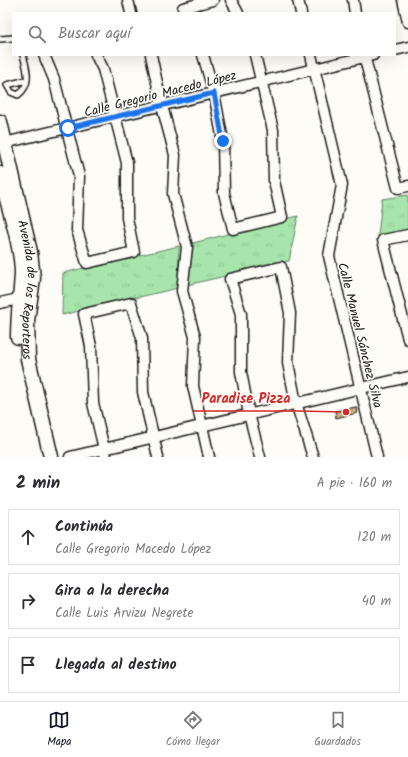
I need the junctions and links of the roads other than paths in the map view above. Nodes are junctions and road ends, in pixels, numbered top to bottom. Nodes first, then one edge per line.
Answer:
1 (128, 0) edge
2 (213, 0) edge
3 (231, 0) edge
4 (298, 0) edge
5 (353, 0) edge
6 (403, 0) edge
7 (184, 10) edge
8 (131, 12) edge
9 (237, 12) edge
10 (301, 12) edge
11 (355, 12) edge
12 (408, 22) edge
13 (12, 38) edge
14 (0, 39) edge
15 (408, 47) edge
16 (396, 50) edge
17 (23, 56) edge
18 (44, 56) edge
19 (96, 56) edge
20 (151, 56) edge
21 (203, 56) edge
22 (255, 56) edge
23 (311, 56) edge
24 (367, 56) edge
25 (314, 69) junction
26 (27, 80) dead end
27 (263, 82) junction
28 (214, 93) junction
29 (162, 106) junction
30 (115, 117) junction
31 (0, 122) edge
32 (68, 128) junction
33 (3, 144) edge
34 (0, 174) edge
35 (408, 186) edge
36 (408, 235) edge
37 (19, 299) junction
38 (0, 303) edge
39 (408, 339) edge
40 (408, 377) edge
41 (361, 388) junction
42 (296, 403) junction
43 (249, 414) junction
44 (201, 426) junction
45 (154, 437) junction
46 (105, 453) edge
47 (41, 457) edge
48 (51, 457) edge
49 (70, 457) edge
50 (158, 457) edge
51 (209, 457) edge
52 (260, 457) edge
53 (313, 457) edge
54 (377, 457) edge

1 - 8 street
2 - 7 street
3 - 9 street
4 - 10 street
5 - 11 street
6 - 12 street
13 - 14 lane
15 - 16 street
17 - 26 lane
18 - 32 street
19 - 30 street
20 - 29 street
21 - 28 street
22 - 27 street
23 - 25 street, Calle Manuel Sánchez Silva
24 - 25 street, Calle Gregorio Macedo López
24 - 35 street
25 - 27 street, Calle Gregorio Macedo López
25 - 41 street, Calle Manuel Sánchez Silva
27 - 28 street, Calle Gregorio Macedo López
27 - 28 street
28 - 29 street, Calle Gregorio Macedo López
29 - 30 street, Calle Gregorio Macedo López
29 - 44 street
30 - 32 street, Calle Gregorio Macedo López
30 - 32 street
31 - 33 street, Avenida de los Reporteros
32 - 33 street, Calle Gregorio Macedo López
33 - 48 street, Avenida de los Reporteros
34 - 37 street, Avenida de los Reporteros
36 - 39 street
37 - 38 street
37 - 47 street, Avenida de los Reporteros
40 - 41 street
41 - 42 street
41 - 54 street, Calle Manuel Sánchez Silva
42 - 43 street
42 - 43 street
42 - 53 street
43 - 44 street
43 - 52 street
44 - 45 street
44 - 51 street
45 - 46 street
45 - 46 street
45 - 50 street
46 - 49 street

